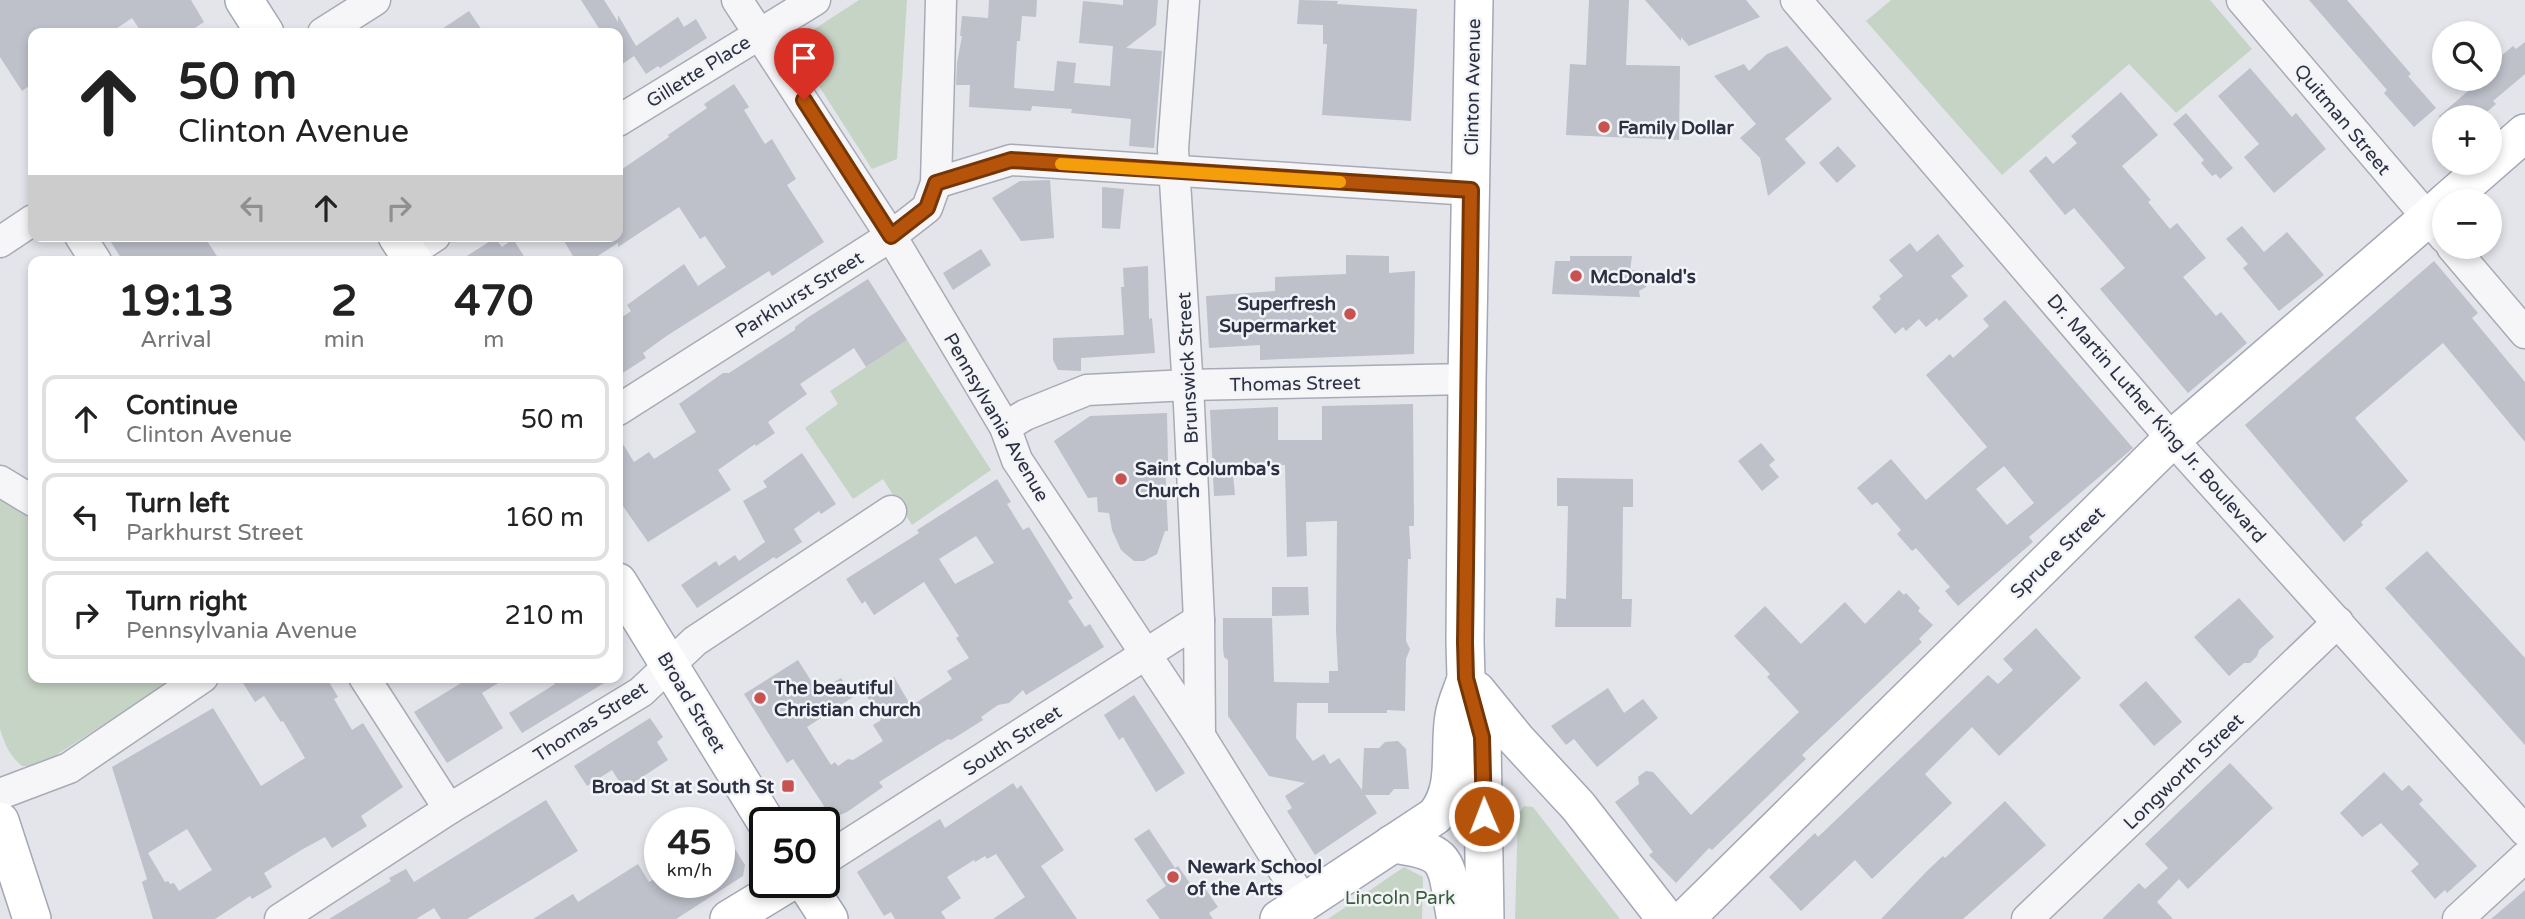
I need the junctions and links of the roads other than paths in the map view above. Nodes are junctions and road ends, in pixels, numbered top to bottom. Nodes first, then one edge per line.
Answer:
1 (244, 0) edge
2 (375, 0) edge
3 (737, 0) edge
4 (815, 0) edge
5 (941, 0) edge
6 (1184, 0) edge
7 (1474, 0) edge
8 (1796, 0) edge
9 (2242, 0) edge
10 (262, 28) edge
11 (331, 28) edge
12 (760, 32) junction
13 (623, 118) edge
14 (2525, 133) edge
15 (1175, 172) junction
16 (936, 183) junction
17 (2468, 189) edge
18 (1471, 190) junction
19 (2432, 205) edge
20 (2432, 222) edge
21 (28, 223) edge
22 (891, 236) junction
23 (0, 242) edge
24 (2462, 259) edge
25 (2525, 332) edge
26 (1467, 379) junction
27 (1188, 385) junction
28 (623, 407) edge
29 (1005, 427) junction
30 (2172, 439) junction
31 (0, 481) edge
32 (28, 497) edge
33 (891, 511) dead end
34 (623, 590) edge
35 (1199, 620) junction
36 (2338, 622) junction
37 (1146, 654) junction
38 (670, 664) junction
39 (1466, 678) junction
40 (194, 683) edge
41 (368, 683) edge
42 (1200, 736) junction
43 (0, 794) edge
44 (757, 807) edge
45 (449, 809) junction
46 (0, 821) edge
47 (2525, 831) edge
48 (1392, 844) junction
49 (840, 850) edge
50 (2525, 857) edge
51 (764, 898) edge
52 (815, 898) edge
53 (1291, 911) edge
54 (32, 919) edge
55 (281, 919) edge
56 (729, 919) edge
57 (829, 919) edge
58 (1458, 919) edge
59 (1485, 919) edge
60 (1666, 919) edge
61 (1685, 919) edge
62 (2027, 919) edge
63 (2458, 919) edge

1 - 10 main road
2 - 11 street
3 - 12 street, Pennsylvania Avenue
4 - 12 street, Gillette Place
5 - 16 street
6 - 15 street, Brunswick Street
7 - 18 main road, Clinton Avenue
8 - 30 street, Dr. Martin Luther King Jr. Boulevard
9 - 19 street, Quitman Street
12 - 13 street, Gillette Place
12 - 22 street, Pennsylvania Avenue
14 - 17 main road, Spruce Street
15 - 16 street
15 - 18 street
15 - 27 street, Brunswick Street
16 - 22 street, Parkhurst Street
18 - 26 main road, Clinton Avenue
20 - 30 main road, Spruce Street
21 - 23 street
22 - 28 street, Parkhurst Street
22 - 29 street, Pennsylvania Avenue
24 - 25 street
26 - 27 street, Thomas Street
26 - 39 main road, Clinton Avenue
27 - 29 street, Thomas Street
27 - 35 street, Brunswick Street
29 - 37 street, Pennsylvania Avenue
30 - 36 street, Dr. Martin Luther King Jr. Boulevard
30 - 61 main road, Spruce Street
31 - 32 street
33 - 38 street, Thomas Street
34 - 38 main road, Broad Street
35 - 37 street, South Street
35 - 42 street, Brunswick Street
36 - 47 street, Dr. Martin Luther King Jr. Boulevard
36 - 62 street, Longworth Street
37 - 42 street, Pennsylvania Avenue
37 - 49 street, South Street
38 - 44 main road, Broad Street
38 - 45 street, Thomas Street
39 - 48 main road
39 - 59 main road
39 - 60 main road
40 - 43 street
41 - 45 street
42 - 53 street, Pennsylvania Avenue
45 - 55 street, Thomas Street
46 - 54 main road
48 - 53 main road
48 - 58 main road
50 - 63 street
51 - 56 main road
52 - 57 main road

